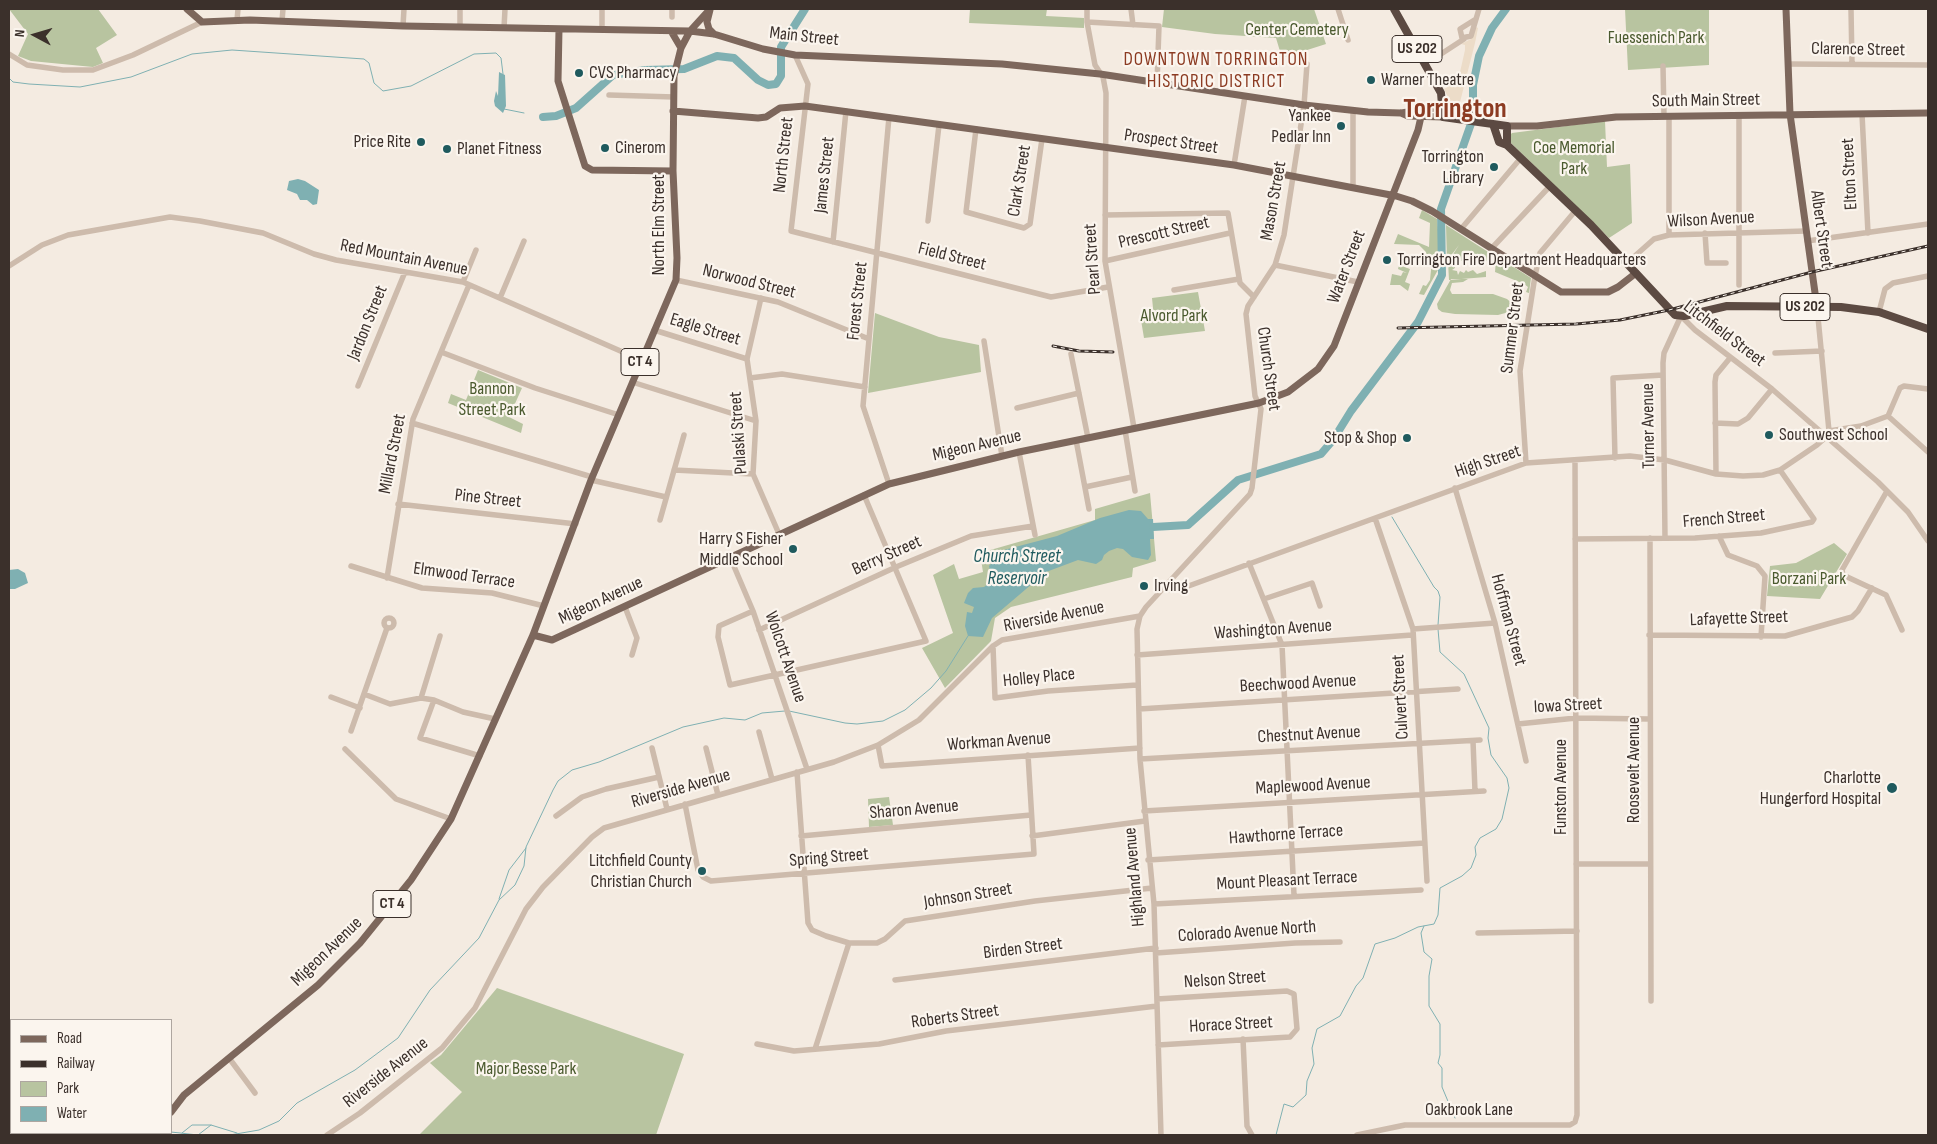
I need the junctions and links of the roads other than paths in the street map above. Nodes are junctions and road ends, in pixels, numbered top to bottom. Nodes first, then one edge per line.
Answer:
1 (187, 9) edge
2 (238, 9) edge
3 (283, 9) edge
4 (404, 9) edge
5 (460, 9) edge
6 (505, 9) edge
7 (602, 9) edge
8 (672, 9) edge
9 (711, 9) edge
10 (1088, 9) edge
11 (1131, 9) edge
12 (1338, 9) edge
13 (1394, 9) edge
14 (1479, 9) edge
15 (1786, 9) edge
16 (1851, 9) edge
17 (672, 17) dead end
18 (1476, 19) junction
19 (237, 20) junction
20 (282, 21) junction
21 (202, 22) junction
22 (1087, 22) junction
23 (1133, 24) junction
24 (403, 26) junction
25 (460, 27) junction
26 (504, 28) junction
27 (559, 29) junction
28 (602, 30) junction
29 (671, 31) junction
30 (690, 31) junction
31 (714, 34) junction
32 (1464, 39) junction
33 (1348, 40) dead end
34 (681, 48) junction
35 (9, 54) edge
36 (1441, 54) dead end
37 (795, 55) junction
38 (1307, 64) dead end
39 (1788, 64) junction
40 (1852, 64) junction
41 (1928, 65) edge
42 (1663, 66) dead end
43 (1100, 74) junction
44 (1158, 83) junction
45 (609, 95) dead end
46 (1245, 96) junction
47 (674, 97) junction
48 (1304, 105) junction
49 (805, 106) junction
50 (1444, 107) junction
51 (673, 110) junction
52 (1353, 110) junction
53 (846, 111) junction
54 (1422, 112) junction
55 (1928, 112) edge
56 (1457, 114) junction
57 (1790, 114) junction
58 (1862, 114) junction
59 (1739, 115) junction
60 (1667, 116) junction
61 (889, 117) junction
62 (1443, 117) junction
63 (1472, 118) joint
64 (1494, 124) junction
65 (939, 125) junction
66 (1507, 126) junction
67 (976, 129) junction
68 (1042, 139) junction
69 (1507, 145) junction
70 (1105, 148) junction
71 (1520, 159) junction
72 (1234, 165) junction
73 (673, 171) junction
74 (1294, 177) junction
75 (1550, 186) junction
76 (1353, 188) junction
77 (1392, 195) junction
78 (1576, 210) junction
79 (1105, 215) junction
80 (928, 221) dead end
81 (1928, 224) edge
82 (1461, 229) junction
83 (791, 230) joint
84 (1806, 231) junction
85 (1738, 232) junction
86 (1230, 233) junction
87 (1705, 233) junction
88 (1868, 233) junction
89 (1669, 235) junction
90 (524, 241) dead end
91 (1807, 241) junction
92 (833, 242) junction
93 (1491, 249) junction
94 (476, 250) dead end
95 (878, 254) junction
96 (1105, 262) junction
97 (1726, 263) dead end
98 (1627, 264) junction
99 (1275, 265) junction
100 (9, 266) edge
101 (405, 272) junction
102 (1636, 273) junction
103 (1535, 276) junction
104 (1928, 276) edge
105 (1239, 279) junction
106 (676, 280) junction
107 (1358, 282) junction
108 (466, 284) junction
109 (1739, 285) dead end
110 (1108, 287) junction
111 (1174, 290) dead end
112 (1254, 297) junction
113 (500, 298) junction
114 (761, 298) junction
115 (1817, 307) junction
116 (1879, 312) junction
117 (1681, 316) junction
118 (1928, 329) edge
119 (654, 330) junction
120 (870, 339) junction
121 (984, 341) dead end
122 (1822, 351) junction
123 (440, 352) junction
124 (1776, 352) dead end
125 (1071, 354) dead end
126 (1730, 358) junction
127 (747, 359) junction
128 (641, 360) junction
129 (1664, 376) junction
130 (750, 378) junction
131 (632, 382) junction
132 (358, 386) dead end
133 (865, 386) junction
134 (1772, 389) junction
135 (1928, 390) edge
136 (1079, 393) junction
137 (1259, 402) junction
138 (1017, 408) dead end
139 (619, 415) junction
140 (1888, 416) junction
141 (756, 421) junction
142 (412, 423) junction
143 (1716, 423) junction
144 (1134, 428) junction
145 (1124, 430) junction
146 (1829, 431) junction
147 (684, 435) dead end
148 (1826, 437) junction
149 (1088, 438) junction
150 (1076, 440) junction
151 (1019, 452) junction
152 (1928, 452) edge
153 (1002, 456) junction
154 (1614, 458) junction
155 (1575, 460) junction
156 (1665, 460) junction
157 (1526, 463) junction
158 (674, 470) junction
159 (1780, 470) junction
160 (754, 474) junction
161 (1716, 474) junction
162 (1132, 477) junction
163 (592, 479) junction
164 (889, 484) junction
165 (1085, 487) junction
166 (1455, 488) junction
167 (1134, 490) dead end
168 (1887, 491) junction
169 (864, 494) junction
170 (666, 496) junction
171 (398, 504) junction
172 (1089, 509) dead end
173 (1375, 518) junction
174 (660, 520) dead end
175 (576, 524) junction
176 (1032, 526) junction
177 (779, 534) junction
178 (1035, 535) dead end
179 (1719, 536) junction
180 (1650, 538) junction
181 (1665, 538) junction
182 (1576, 539) junction
183 (1928, 541) edge
184 (730, 557) junction
185 (1249, 563) junction
186 (351, 566) dead end
187 (896, 567) junction
188 (387, 578) junction
189 (1872, 588) junction
190 (1163, 589) junction
191 (1264, 599) junction
192 (544, 606) junction
193 (1320, 606) dead end
194 (625, 607) junction
195 (753, 611) junction
196 (1140, 616) junction
197 (1495, 623) junction
198 (387, 628) dead end
199 (759, 630) junction
200 (1902, 630) dead end
201 (1412, 632) junction
202 (1649, 635) junction
203 (440, 636) dead end
204 (533, 636) junction
205 (1761, 637) junction
206 (1282, 645) junction
207 (993, 646) junction
208 (632, 655) dead end
209 (1137, 655) junction
210 (775, 676) junction
211 (1137, 685) junction
212 (1458, 689) dead end
213 (1415, 692) junction
214 (364, 694) junction
215 (331, 697) dead end
216 (421, 698) junction
217 (434, 700) junction
218 (1286, 700) junction
219 (360, 708) junction
220 (1139, 709) junction
221 (1576, 718) junction
222 (1649, 719) junction
223 (495, 720) junction
224 (1518, 724) junction
225 (351, 731) dead end
226 (759, 732) dead end
227 (1418, 743) junction
228 (878, 745) junction
229 (652, 748) dead end
230 (706, 748) dead end
231 (1140, 748) junction
232 (345, 749) dead end
233 (1287, 751) junction
234 (1028, 755) junction
235 (480, 756) junction
236 (1140, 759) junction
237 (1526, 761) dead end
238 (808, 769) junction
239 (797, 772) junction
240 (659, 777) junction
241 (772, 779) junction
242 (1475, 791) junction
243 (1484, 791) dead end
244 (1422, 794) junction
245 (718, 795) junction
246 (1289, 802) junction
247 (685, 804) junction
248 (667, 809) junction
249 (1144, 811) junction
250 (1031, 815) junction
251 (556, 816) dead end
252 (451, 819) junction
253 (1145, 821) junction
254 (801, 836) junction
255 (1032, 836) junction
256 (1425, 843) junction
257 (1291, 850) junction
258 (1148, 860) junction
259 (1576, 864) junction
260 (1650, 864) junction
261 (804, 875) junction
262 (1427, 881) dead end
263 (1152, 888) junction
264 (1421, 890) dead end
265 (1294, 895) junction
266 (1154, 904) junction
267 (1577, 931) junction
268 (1478, 933) dead end
269 (849, 942) junction
270 (1340, 942) dead end
271 (1156, 951) junction
272 (895, 980) dead end
273 (1294, 994) joint
274 (1157, 1000) junction
275 (1651, 1001) dead end
276 (1157, 1006) junction
277 (1243, 1039) junction
278 (757, 1044) dead end
279 (1158, 1045) junction
280 (815, 1049) junction
281 (228, 1058) junction
282 (255, 1093) dead end
283 (172, 1111) edge
284 (1577, 1115) joint
285 (327, 1135) edge
286 (1161, 1135) edge
287 (1252, 1135) edge
288 (1357, 1135) edge

1 - 21 main road
2 - 19 street
3 - 20 street
4 - 24 street
5 - 25 street
6 - 26 street
7 - 28 street
8 - 17 street
9 - 30 main road, CT 4
9 - 31 main road
10 - 22 street, Pearl Street
11 - 23 street
12 - 33 street
13 - 50 highway, US 202
14 - 18 street
15 - 39 main road, Albert Street
16 - 40 street
18 - 32 street
18 - 32 street
19 - 20 main road, Main Street
19 - 21 main road, Main Street
20 - 24 main road, Main Street
21 - 35 street
22 - 23 street
22 - 43 street, Pearl Street
23 - 44 street
24 - 25 main road, Main Street
25 - 26 main road, Main Street
26 - 27 main road, Main Street
27 - 28 main road, Main Street
27 - 73 main road
28 - 29 main road, Main Street
29 - 30 main road, Main Street
29 - 34 main road
30 - 31 main road, Main Street
30 - 34 main road, North Elm Street / CT 4
31 - 37 main road, Main Street
32 - 36 street
34 - 47 main road, North Elm Street / CT 4
37 - 43 main road, Main Street
37 - 49 street, North Street
38 - 48 street, Mason Street
39 - 40 street, Clarence Street
39 - 57 main road, Albert Street
40 - 41 street, Clarence Street
42 - 60 street
43 - 44 main road, Main Street
43 - 70 street, Pearl Street
44 - 46 main road, Main Street
45 - 47 street
46 - 48 main road, Main Street
46 - 72 street
47 - 51 main road, North Elm Street / CT 4
48 - 52 main road, Main Street
48 - 74 street, Mason Street
49 - 51 main road, Prospect Street
49 - 53 main road, Prospect Street
49 - 83 street, North Street
50 - 54 main road, Main Street
50 - 56 highway, Main Street
50 - 62 highway, US 202
51 - 73 main road, North Elm Street / CT 4
52 - 54 main road, Main Street
52 - 76 street
53 - 61 main road, Prospect Street
53 - 92 street, James Street
54 - 62 main road, Main Street
54 - 77 main road, Water Street
55 - 58 main road, South Main Street
56 - 62 highway, Main Street
56 - 63 highway, Main Street
57 - 58 main road, South Main Street
57 - 59 main road, South Main Street
57 - 84 main road, Albert Street
58 - 88 street, Elton Street
59 - 60 main road, South Main Street
59 - 85 street
60 - 66 main road, South Main Street
60 - 89 street
61 - 65 main road, Prospect Street
61 - 95 street, Forest Street
63 - 64 highway, South Main Street
64 - 66 highway, South Main Street
64 - 69 highway, Litchfield Street
65 - 67 main road, Prospect Street
65 - 80 street
66 - 69 highway
67 - 68 main road, Prospect Street
67 - 68 street, Clark Street
68 - 70 main road, Prospect Street
69 - 71 highway, Litchfield Street
70 - 72 main road, Prospect Street
70 - 79 street, Pearl Street
71 - 75 highway, Litchfield Street
71 - 82 street
72 - 74 main road, Prospect Street
73 - 106 main road, North Elm Street / CT 4
74 - 76 main road, Prospect Street
74 - 99 street, Mason Street
75 - 78 highway, Litchfield Street
75 - 93 street
76 - 77 main road, Prospect Street
77 - 82 main road, Prospect Street
77 - 107 main road, Water Street
78 - 98 highway, Litchfield Street
78 - 103 street, Summer Street
79 - 86 street
79 - 96 street, Pearl Street
81 - 88 street
82 - 93 main road, Prospect Street
83 - 92 street, Field Street
84 - 85 street, Wilson Avenue
84 - 91 main road, Albert Street
85 - 87 street, Wilson Avenue
85 - 109 street
86 - 96 street, Prescott Street
86 - 105 street
87 - 89 street, Wilson Avenue
87 - 97 street
88 - 91 street
89 - 98 street, Wilson Avenue
90 - 113 street
91 - 115 main road, Albert Street
92 - 95 street, Field Street
93 - 103 main road, Prospect Street
94 - 108 street, Millard Street
95 - 110 street, Field Street
95 - 120 street, Forest Street
96 - 110 street, Pearl Street
98 - 102 highway, Litchfield Street
99 - 107 street
99 - 112 street, Mason Street
100 - 101 street, Red Mountain Avenue
101 - 108 street, Red Mountain Avenue
101 - 132 street, Jardon Street
102 - 103 main road, Prospect Street
102 - 117 highway, Litchfield Street
103 - 157 street, Summer Street
104 - 116 street
105 - 111 street
105 - 112 street
106 - 114 street, Norwood Street
106 - 119 main road, North Elm Street / CT 4
107 - 137 main road, Water Street
108 - 113 street, Red Mountain Avenue
108 - 123 street, Millard Street
110 - 144 street, Pearl Street
112 - 137 street, Church Street
113 - 128 street, Red Mountain Avenue
114 - 120 street, Norwood Street
114 - 127 street, Pulaski Street
115 - 116 highway, US 202
115 - 117 highway, US 202
115 - 122 street, Albert Street
116 - 118 highway, US 202
117 - 126 street, Litchfield Street
117 - 129 street, Turner Avenue
119 - 127 street, Eagle Street
119 - 128 main road, North Elm Street / CT 4
120 - 133 street, Forest Street
121 - 153 street
122 - 124 street
122 - 146 street, Albert Street
123 - 139 street
123 - 142 street, Millard Street
125 - 136 street
126 - 134 street, Litchfield Street
126 - 143 street
127 - 130 street, Pulaski Street
128 - 131 main road, North Elm Street / CT 4
129 - 154 street
129 - 156 street, Turner Avenue
130 - 133 street
130 - 141 street, Pulaski Street
131 - 139 main road, North Elm Street / CT 4
131 - 141 street
133 - 164 street, Forest Street
134 - 143 street
134 - 148 street, Litchfield Street
135 - 140 street
136 - 138 street
136 - 149 street
137 - 144 main road, Migeon Avenue
137 - 190 street, Church Street
139 - 163 main road, North Elm Street / CT 4
140 - 146 street
140 - 152 street
141 - 160 street, Pulaski Street
142 - 163 street
142 - 171 street, Millard Street
143 - 161 street
144 - 145 main road, Migeon Avenue
145 - 149 main road, Migeon Avenue
145 - 162 street
146 - 148 street
147 - 158 street
148 - 159 street, High Street
148 - 168 street, Litchfield Street
149 - 150 main road, Migeon Avenue
150 - 151 main road, Migeon Avenue
150 - 165 street
151 - 153 main road, Migeon Avenue
151 - 176 street
153 - 164 main road, Migeon Avenue
154 - 155 street, High Street
154 - 156 street, High Street
155 - 157 street, High Street
155 - 182 street, Funston Avenue
156 - 161 street, High Street
156 - 181 street, Turner Avenue
157 - 166 street, High Street
158 - 160 street
158 - 170 street
159 - 161 street, High Street
159 - 179 street, French Street
160 - 177 street, Pulaski Street
162 - 165 street
162 - 167 street
163 - 170 street
163 - 175 main road, North Elm Street / CT 4
164 - 169 main road, Migeon Avenue
165 - 172 street
166 - 173 street, High Street
166 - 197 street, Hoffman Street
168 - 183 street, Litchfield Street
168 - 189 street
169 - 177 main road, Migeon Avenue
169 - 187 street
170 - 174 street
171 - 175 street, Pine Street
171 - 188 street, Millard Street
173 - 185 street, High Street
173 - 201 street, Culvert Street
175 - 192 main road, North Elm Street / CT 4
176 - 178 street
176 - 187 street, Berry Street
177 - 184 main road, Migeon Avenue
179 - 181 street, French Street
179 - 205 street
180 - 181 street, French Street
180 - 182 street, French Street
180 - 202 street, Roosevelt Avenue
182 - 221 street, Funston Avenue
184 - 194 main road, Migeon Avenue
184 - 195 street, Wolcott Avenue
185 - 190 street, High Street
185 - 191 street
186 - 188 street, Elmwood Terrace
187 - 199 street, Berry Street
187 - 210 street
188 - 192 street, Elmwood Terrace
189 - 200 street
189 - 205 street, Lafayette Street
190 - 196 street, Church Street
191 - 193 street
191 - 206 street
192 - 204 main road, North Elm Street / CT 4
194 - 204 main road, Migeon Avenue
194 - 208 street
195 - 199 street, Wolcott Avenue
195 - 210 street
196 - 207 street, Riverside Avenue
196 - 209 street, Highland Avenue
197 - 201 street, Washington Avenue
197 - 224 street, Hoffman Street
198 - 214 street
199 - 210 street, Wolcott Avenue
201 - 206 street, Washington Avenue
201 - 213 street, Culvert Street
202 - 205 street, Lafayette Street
202 - 222 street, Roosevelt Avenue
203 - 216 street
204 - 223 main road, Migeon Avenue / CT 4
206 - 209 street, Washington Avenue
206 - 218 street
207 - 211 street, Holley Place
207 - 228 street, Riverside Avenue
209 - 211 street, Highland Avenue
210 - 238 street, Wolcott Avenue
211 - 220 street, Highland Avenue
212 - 213 street, Beechwood Avenue
213 - 218 street, Beechwood Avenue
213 - 227 street, Culvert Street
214 - 216 street
214 - 219 street
215 - 219 street
216 - 217 street
217 - 223 street
217 - 235 street
218 - 220 street, Beechwood Avenue
218 - 233 street
219 - 225 street
220 - 231 street, Highland Avenue
221 - 222 street, Iowa Street
221 - 224 street, Iowa Street
221 - 259 street, Funston Avenue
222 - 260 street, Roosevelt Avenue
223 - 235 main road, Migeon Avenue / CT 4
224 - 237 street, Hoffman Street
226 - 241 street
227 - 233 street, Chestnut Avenue
227 - 242 street, Chestnut Avenue
227 - 244 street, Culvert Street
228 - 234 street, Workman Avenue
228 - 238 street, Riverside Avenue
229 - 240 street
230 - 245 street
231 - 234 street, Workman Avenue
231 - 236 street, Highland Avenue
232 - 252 street
233 - 236 street, Chestnut Avenue
233 - 246 street
234 - 250 street
235 - 252 main road, Migeon Avenue / CT 4
236 - 249 street, Highland Avenue
238 - 239 street, Riverside Avenue
239 - 241 street, Riverside Avenue
239 - 254 street
240 - 248 street
240 - 251 street
241 - 245 street, Riverside Avenue
242 - 243 street, Maplewood Avenue
242 - 244 street, Maplewood Avenue
244 - 246 street, Maplewood Avenue
244 - 256 street, Culvert Street
245 - 247 street, Riverside Avenue
246 - 249 street, Maplewood Avenue
246 - 257 street
247 - 248 street, Riverside Avenue
247 - 261 street, Spring Street
248 - 285 street, Riverside Avenue
249 - 253 street, Highland Avenue
250 - 254 street, Sharon Avenue
250 - 255 street
252 - 281 main road, Migeon Avenue / CT 4
253 - 255 street
253 - 258 street, Highland Avenue
254 - 261 street
255 - 261 street, Spring Street
256 - 257 street, Hawthorne Terrace
256 - 262 street, Culvert Street
257 - 258 street, Hawthorne Terrace
257 - 265 street
258 - 263 street, Highland Avenue
259 - 260 street
259 - 267 street, Funston Avenue
260 - 275 street, Roosevelt Avenue
261 - 269 street, Johnson Street
263 - 266 street, Highland Avenue
263 - 269 street, Johnson Street
264 - 265 street, Mount Pleasant Terrace
265 - 266 street, Mount Pleasant Terrace
266 - 271 street, Highland Avenue
267 - 268 street
267 - 284 street, Funston Avenue
269 - 280 street
270 - 271 street, Colorado Avenue North
271 - 272 street, Birden Street
271 - 274 street, Highland Avenue
273 - 274 street, Nelson Street
273 - 277 street, Horace Street
274 - 276 street, Highland Avenue
276 - 279 street, Highland Avenue
276 - 280 street, Roberts Street
277 - 279 street, Horace Street
277 - 287 street
278 - 280 street, Roberts Street
279 - 286 street, Highland Avenue
281 - 282 street
281 - 283 main road, Migeon Avenue / CT 4
284 - 288 street, Oakbrook Lane

